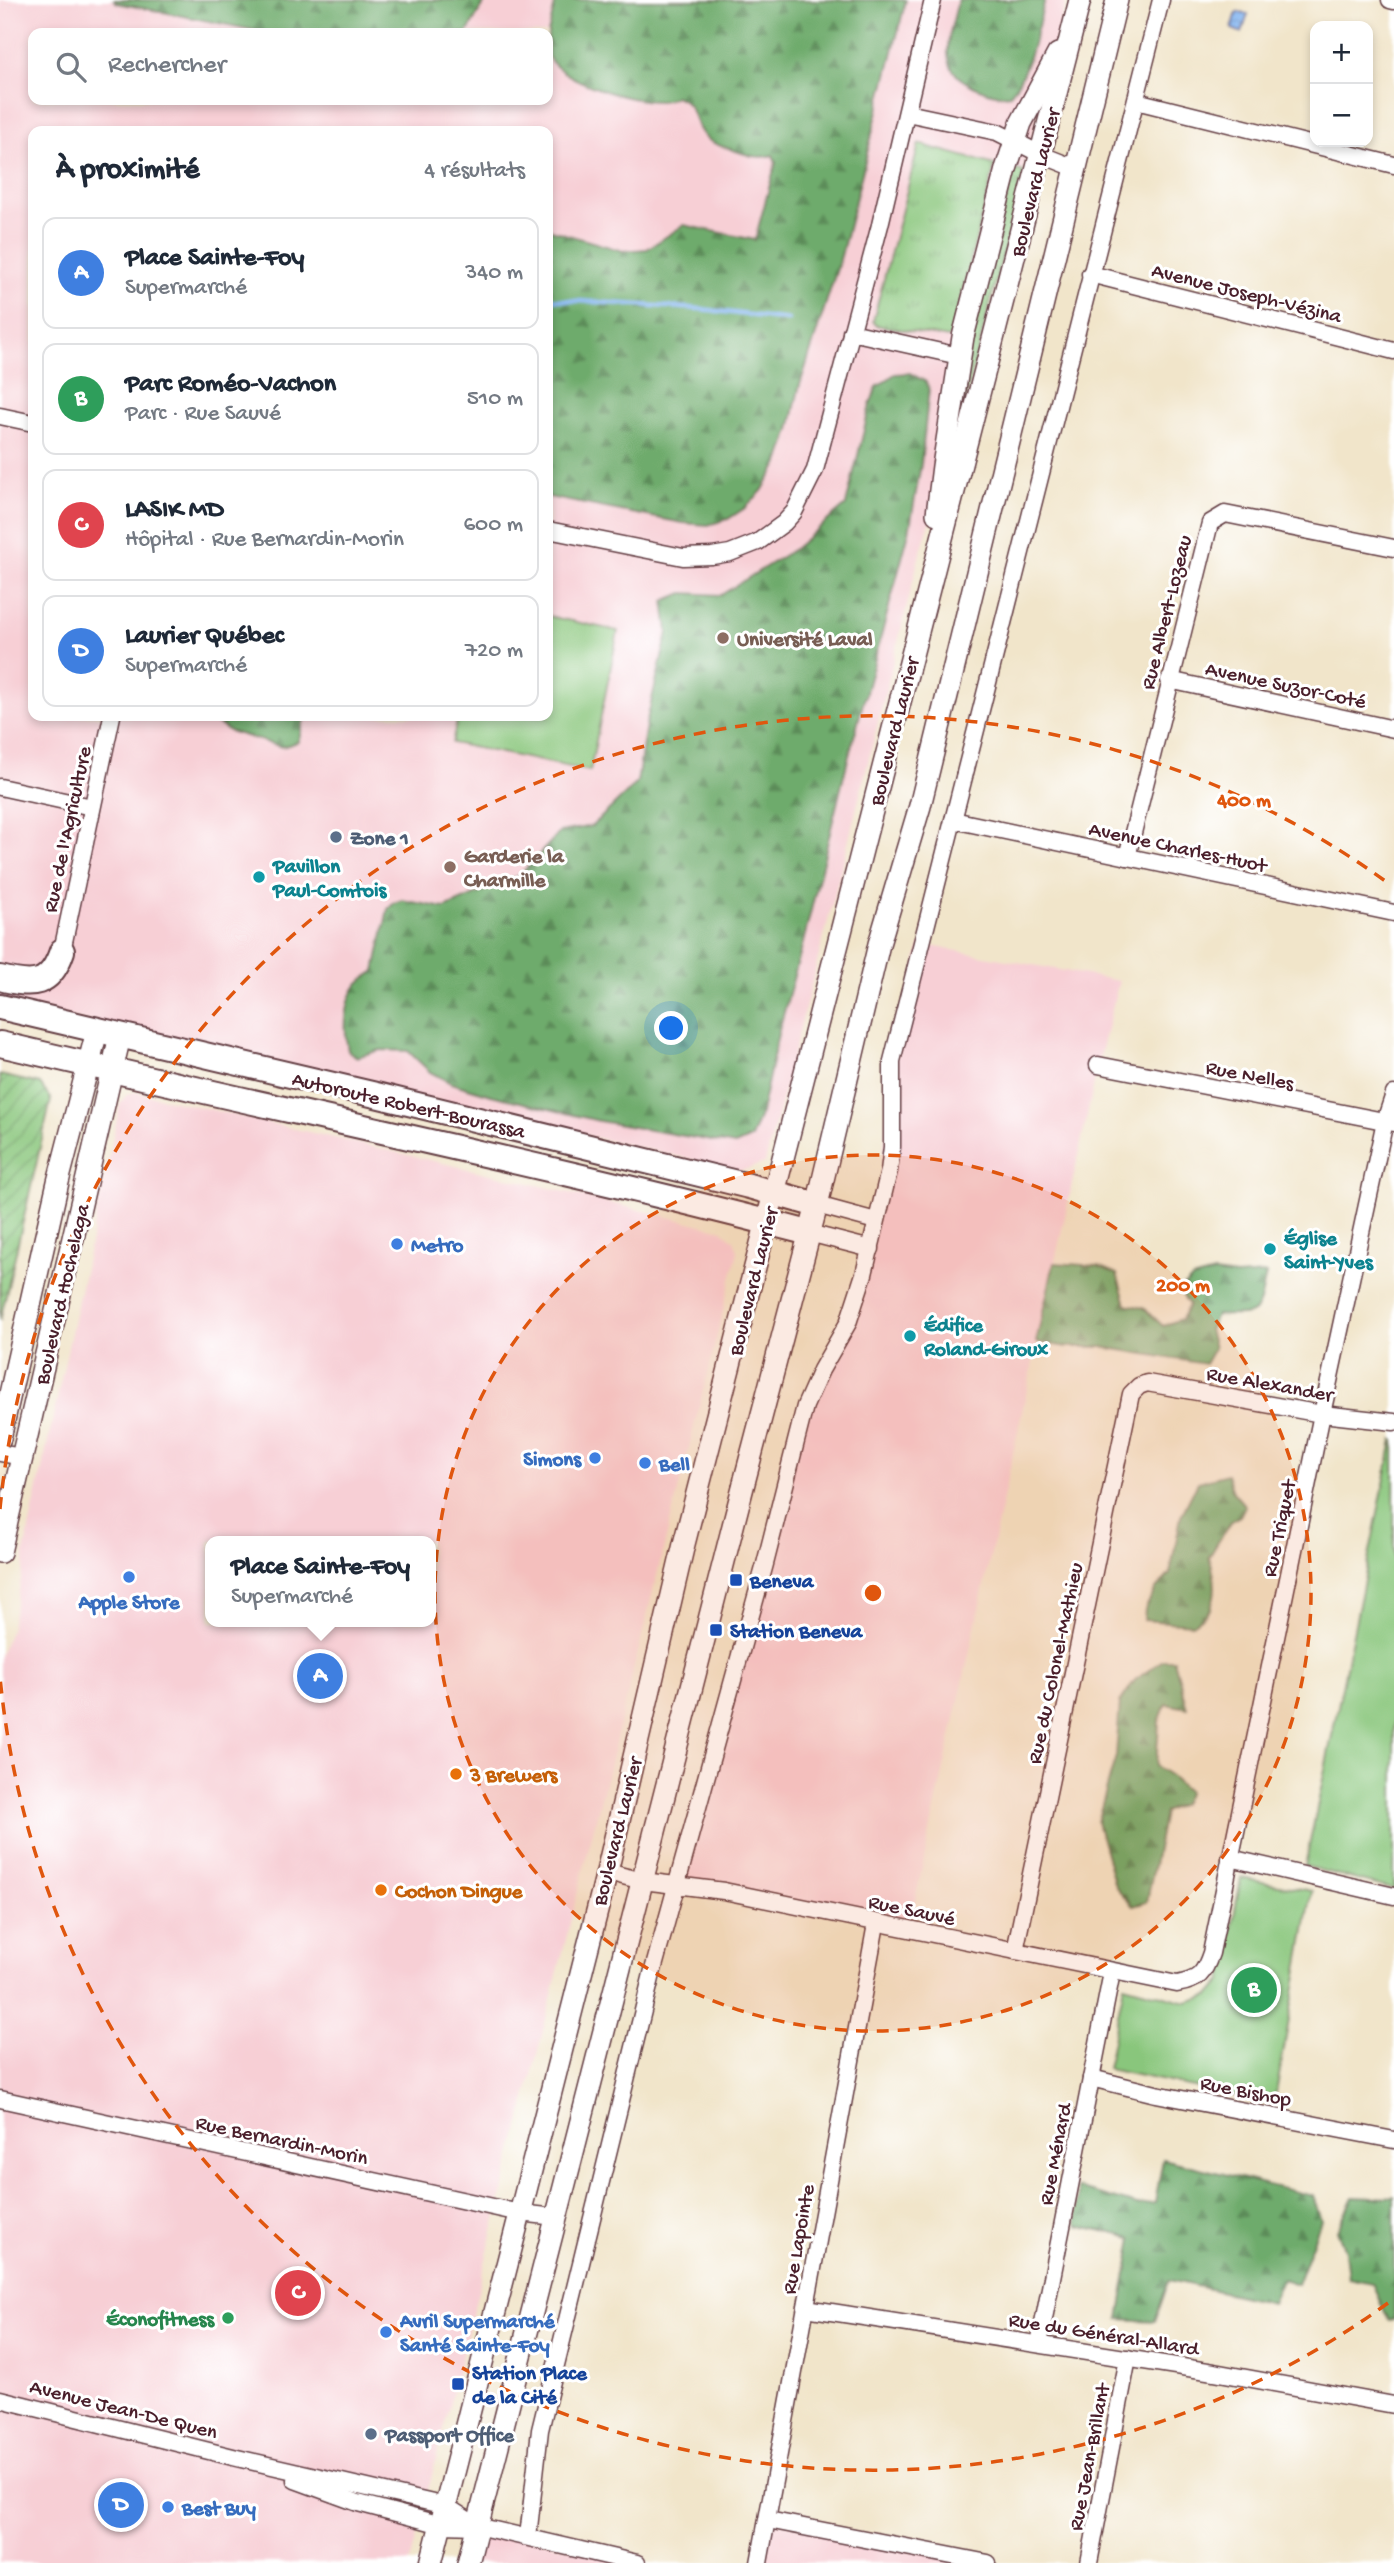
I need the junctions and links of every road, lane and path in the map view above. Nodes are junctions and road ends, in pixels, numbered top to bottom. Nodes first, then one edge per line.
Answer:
1 (933, 0) edge
2 (1117, 0) edge
3 (1161, 0) edge
4 (1078, 8) edge
5 (1136, 101) junction
6 (907, 113) junction
7 (1014, 139) junction
8 (1042, 155) junction
9 (1394, 165) edge
10 (1075, 168) junction
11 (1090, 274) junction
12 (851, 332) junction
13 (1394, 351) edge
14 (960, 356) junction
15 (0, 416) edge
16 (28, 422) edge
17 (553, 531) edge
18 (1394, 548) edge
19 (930, 586) junction
20 (1169, 680) junction
21 (111, 721) edge
22 (1394, 729) edge
23 (0, 788) edge
24 (92, 807) junction
25 (953, 820) junction
26 (1127, 857) junction
27 (1394, 914) edge
28 (62, 951) joint
29 (0, 978) edge
30 (0, 1007) edge
31 (109, 1033) junction
32 (0, 1044) edge
33 (89, 1065) junction
34 (1098, 1065) dead end
35 (113, 1070) junction
36 (1394, 1094) edge
37 (1390, 1122) edge
38 (775, 1193) junction
39 (817, 1205) junction
40 (877, 1222) junction
41 (768, 1223) junction
42 (809, 1233) junction
43 (871, 1248) junction
44 (1139, 1386) joint
45 (1322, 1414) junction
46 (1394, 1422) edge
47 (0, 1438) edge
48 (0, 1453) edge
49 (22, 1458) junction
50 (0, 1552) edge
51 (1230, 1858) junction
52 (607, 1872) junction
53 (643, 1881) junction
54 (677, 1884) junction
55 (1394, 1896) edge
56 (876, 1924) junction
57 (1015, 1951) junction
58 (1205, 1971) joint
59 (1112, 1972) junction
60 (1091, 2078) junction
61 (0, 2099) edge
62 (1394, 2140) edge
63 (520, 2213) junction
64 (556, 2217) junction
65 (806, 2308) junction
66 (1040, 2344) junction
67 (1128, 2358) junction
68 (0, 2399) edge
69 (1394, 2405) edge
70 (444, 2516) junction
71 (768, 2520) junction
72 (477, 2526) junction
73 (528, 2536) junction
74 (431, 2563) edge
75 (468, 2563) edge
76 (637, 2563) edge
77 (759, 2563) edge
78 (988, 2563) edge
79 (1089, 2563) edge

1 - 6 street
2 - 10 main road, Boulevard Laurier
3 - 5 street
4 - 7 main road
4 - 8 main road, Boulevard Laurier
5 - 9 street
5 - 11 street
6 - 7 street
6 - 12 street
7 - 8 street
7 - 14 main road
8 - 10 street
8 - 19 main road, Boulevard Laurier
10 - 39 main road, Boulevard Laurier
11 - 13 street, Avenue Joseph-Vézina
11 - 25 street
12 - 14 street
12 - 17 street
14 - 19 main road
15 - 16 street
18 - 20 street, Rue Albert-Lozeau
19 - 38 main road, Boulevard Laurier
20 - 22 street, Avenue Suzor-Coté
20 - 26 street, Rue Albert-Lozeau
21 - 24 street, Rue de l'Agriculture
23 - 24 street
24 - 28 street, Rue de l'Agriculture
25 - 26 street, Avenue Charles-Huot
25 - 40 street
26 - 27 street, Avenue Charles-Huot
28 - 29 highway
30 - 31 highway, Autoroute Robert-Bourassa
31 - 33 main road, Boulevard Hochelaga
31 - 35 main road, Boulevard Hochelaga
31 - 38 highway, Autoroute Robert-Bourassa
32 - 33 highway, Autoroute Robert-Bourassa
33 - 35 highway, Autoroute Robert-Bourassa
33 - 47 main road, Boulevard Hochelaga
34 - 37 street, Rue Nelles
35 - 41 highway, Autoroute Robert-Bourassa
35 - 49 main road, Boulevard Hochelaga
36 - 37 street, Rue Triquet
37 - 45 street, Rue Triquet
38 - 39 highway, Autoroute Robert-Bourassa
38 - 41 main road, Boulevard Laurier
39 - 40 street
39 - 42 main road, Boulevard Laurier
40 - 43 street
41 - 42 highway, Autoroute Robert-Bourassa
41 - 52 main road, Boulevard Laurier
42 - 43 street, Boulevard Laurier
42 - 53 main road, Boulevard Laurier
43 - 54 street
44 - 45 street, Rue Alexander
44 - 57 street, Rue du Colonel-Mathieu
45 - 46 street, Rue Alexander
45 - 51 street, Rue Triquet
48 - 49 street
49 - 50 main road, Boulevard Hochelaga
51 - 55 street
51 - 58 street, Rue Triquet
52 - 53 street, Rue Sauvé
52 - 63 main road, Boulevard Laurier
53 - 54 street, Rue Sauvé
53 - 64 main road, Boulevard Laurier
54 - 56 street, Rue Sauvé
54 - 73 street
56 - 57 street, Rue Sauvé
56 - 65 street, Rue Lapointe
57 - 59 street, Rue Sauvé
58 - 59 street, Rue Sauvé
59 - 60 street, Rue Ménard
60 - 62 street, Rue Bishop
60 - 66 street, Rue Ménard
61 - 63 street, Rue Bernardin-Morin
63 - 64 street, Rue Bernardin-Morin
63 - 70 main road, Boulevard Laurier
64 - 72 main road, Boulevard Laurier
65 - 66 street, Rue du Général-Allard
65 - 71 street, Rue Lapointe
66 - 67 street, Rue du Général-Allard
67 - 69 street, Rue du Général-Allard
67 - 79 street, Rue Jean-Brillant
68 - 70 street, Avenue Jean-De Quen
70 - 72 street, Avenue Jean-De Quen
70 - 74 main road, Boulevard Laurier
71 - 77 street, Rue Lapointe
71 - 78 street
72 - 73 street, Avenue Jean-De Quen
72 - 75 main road, Boulevard Laurier
73 - 76 street, Avenue Jean-De Quen

